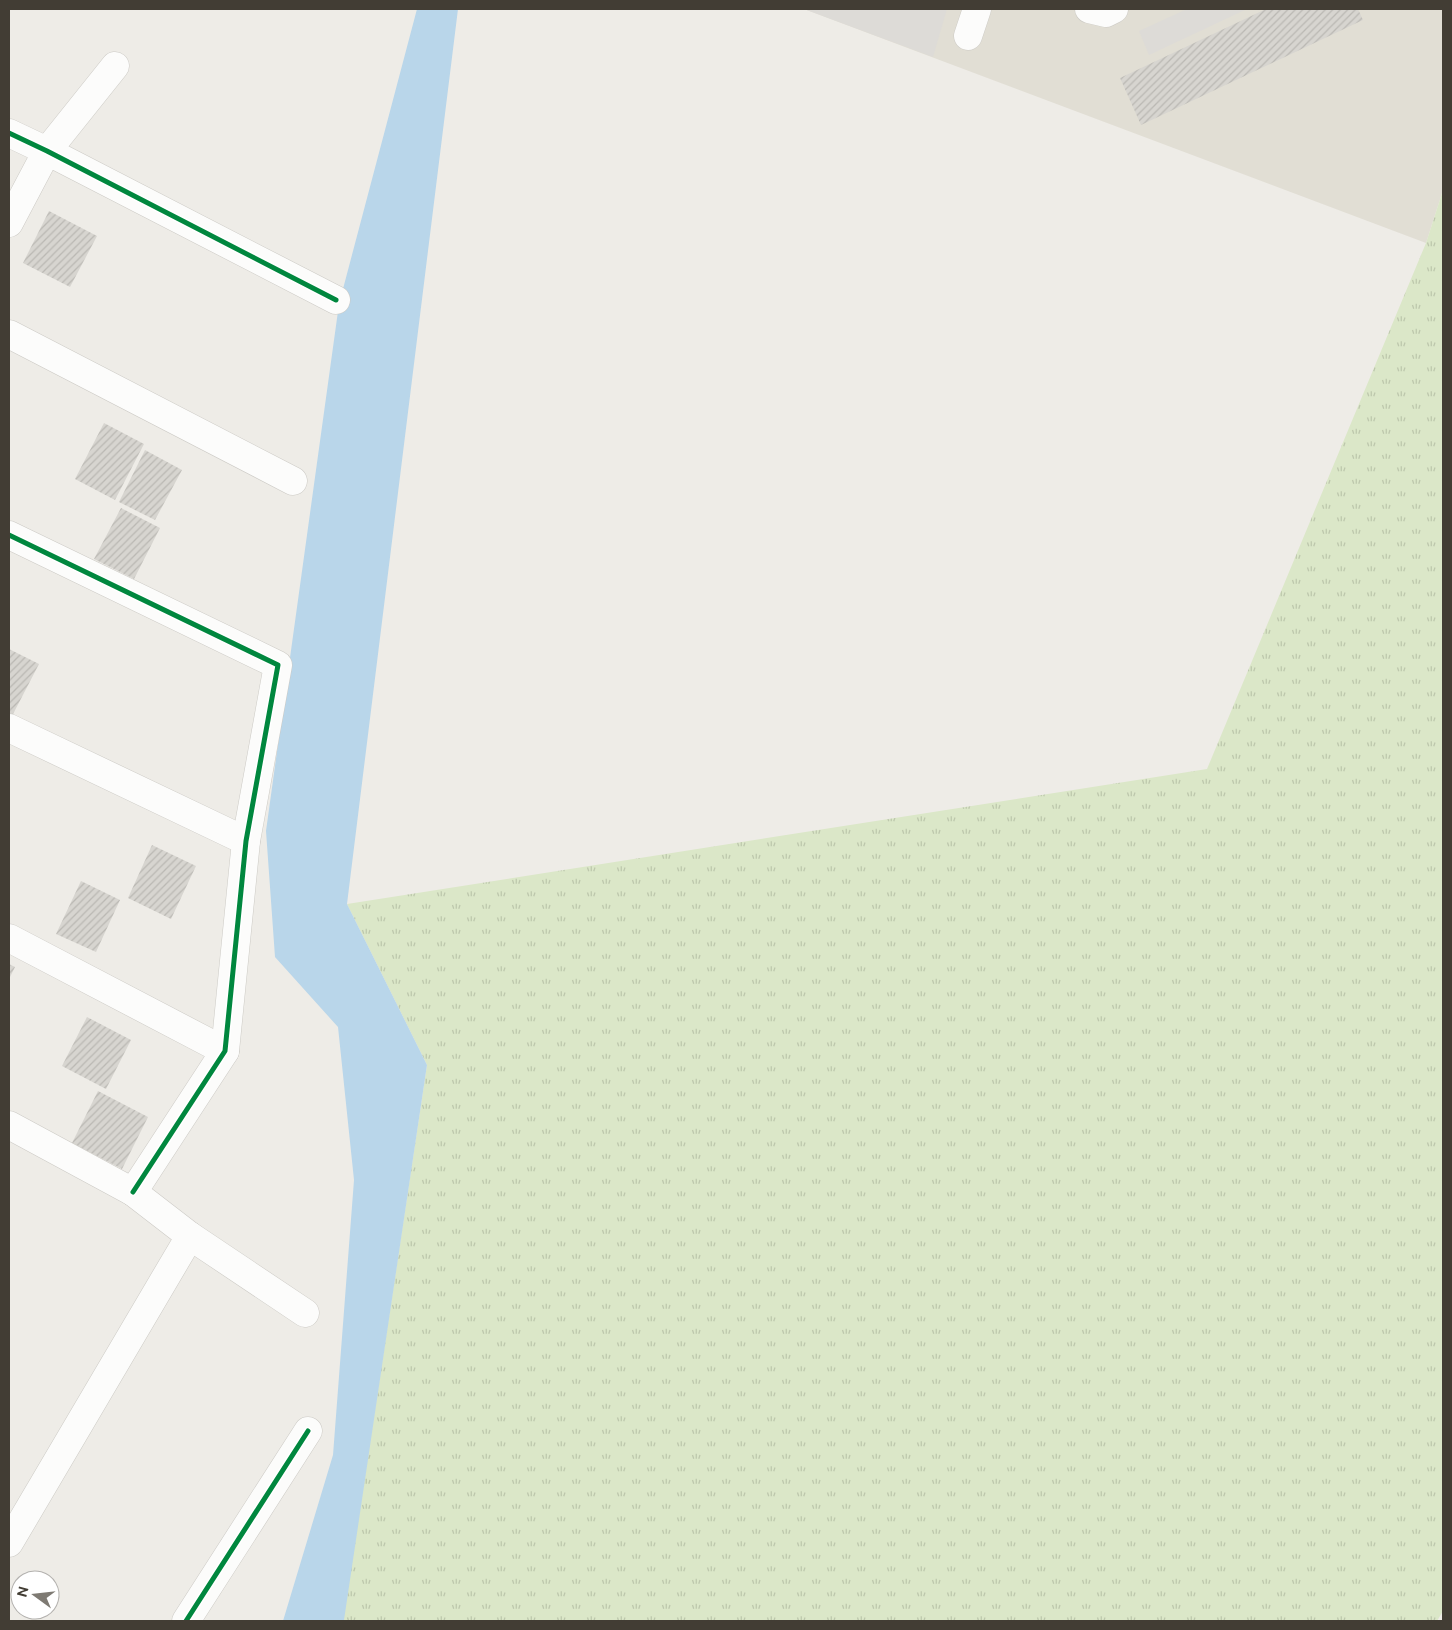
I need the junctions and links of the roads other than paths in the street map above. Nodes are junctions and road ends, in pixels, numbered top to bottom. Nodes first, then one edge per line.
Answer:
1 (977, 9) edge
2 (1090, 9) edge
3 (1114, 9) edge
4 (968, 36) dead end
5 (115, 66) dead end
6 (9, 133) edge
7 (46, 150) junction
8 (9, 223) edge
9 (336, 300) dead end
10 (9, 334) edge
11 (293, 480) dead end
12 (9, 535) edge
13 (9, 728) edge
14 (246, 841) junction
15 (9, 938) edge
16 (225, 1051) junction
17 (12, 1133) edge
18 (133, 1192) junction
19 (190, 1236) junction
20 (305, 1314) dead end
21 (308, 1431) dead end
22 (9, 1543) edge
23 (186, 1621) edge

1 - 4 street
2 - 3 street
5 - 7 street
6 - 7 street
7 - 8 street
7 - 9 street
10 - 11 street
12 - 14 street
13 - 14 street
14 - 16 street
15 - 16 street
16 - 18 street
17 - 18 street
18 - 19 street
19 - 20 street
19 - 22 street
21 - 23 street

